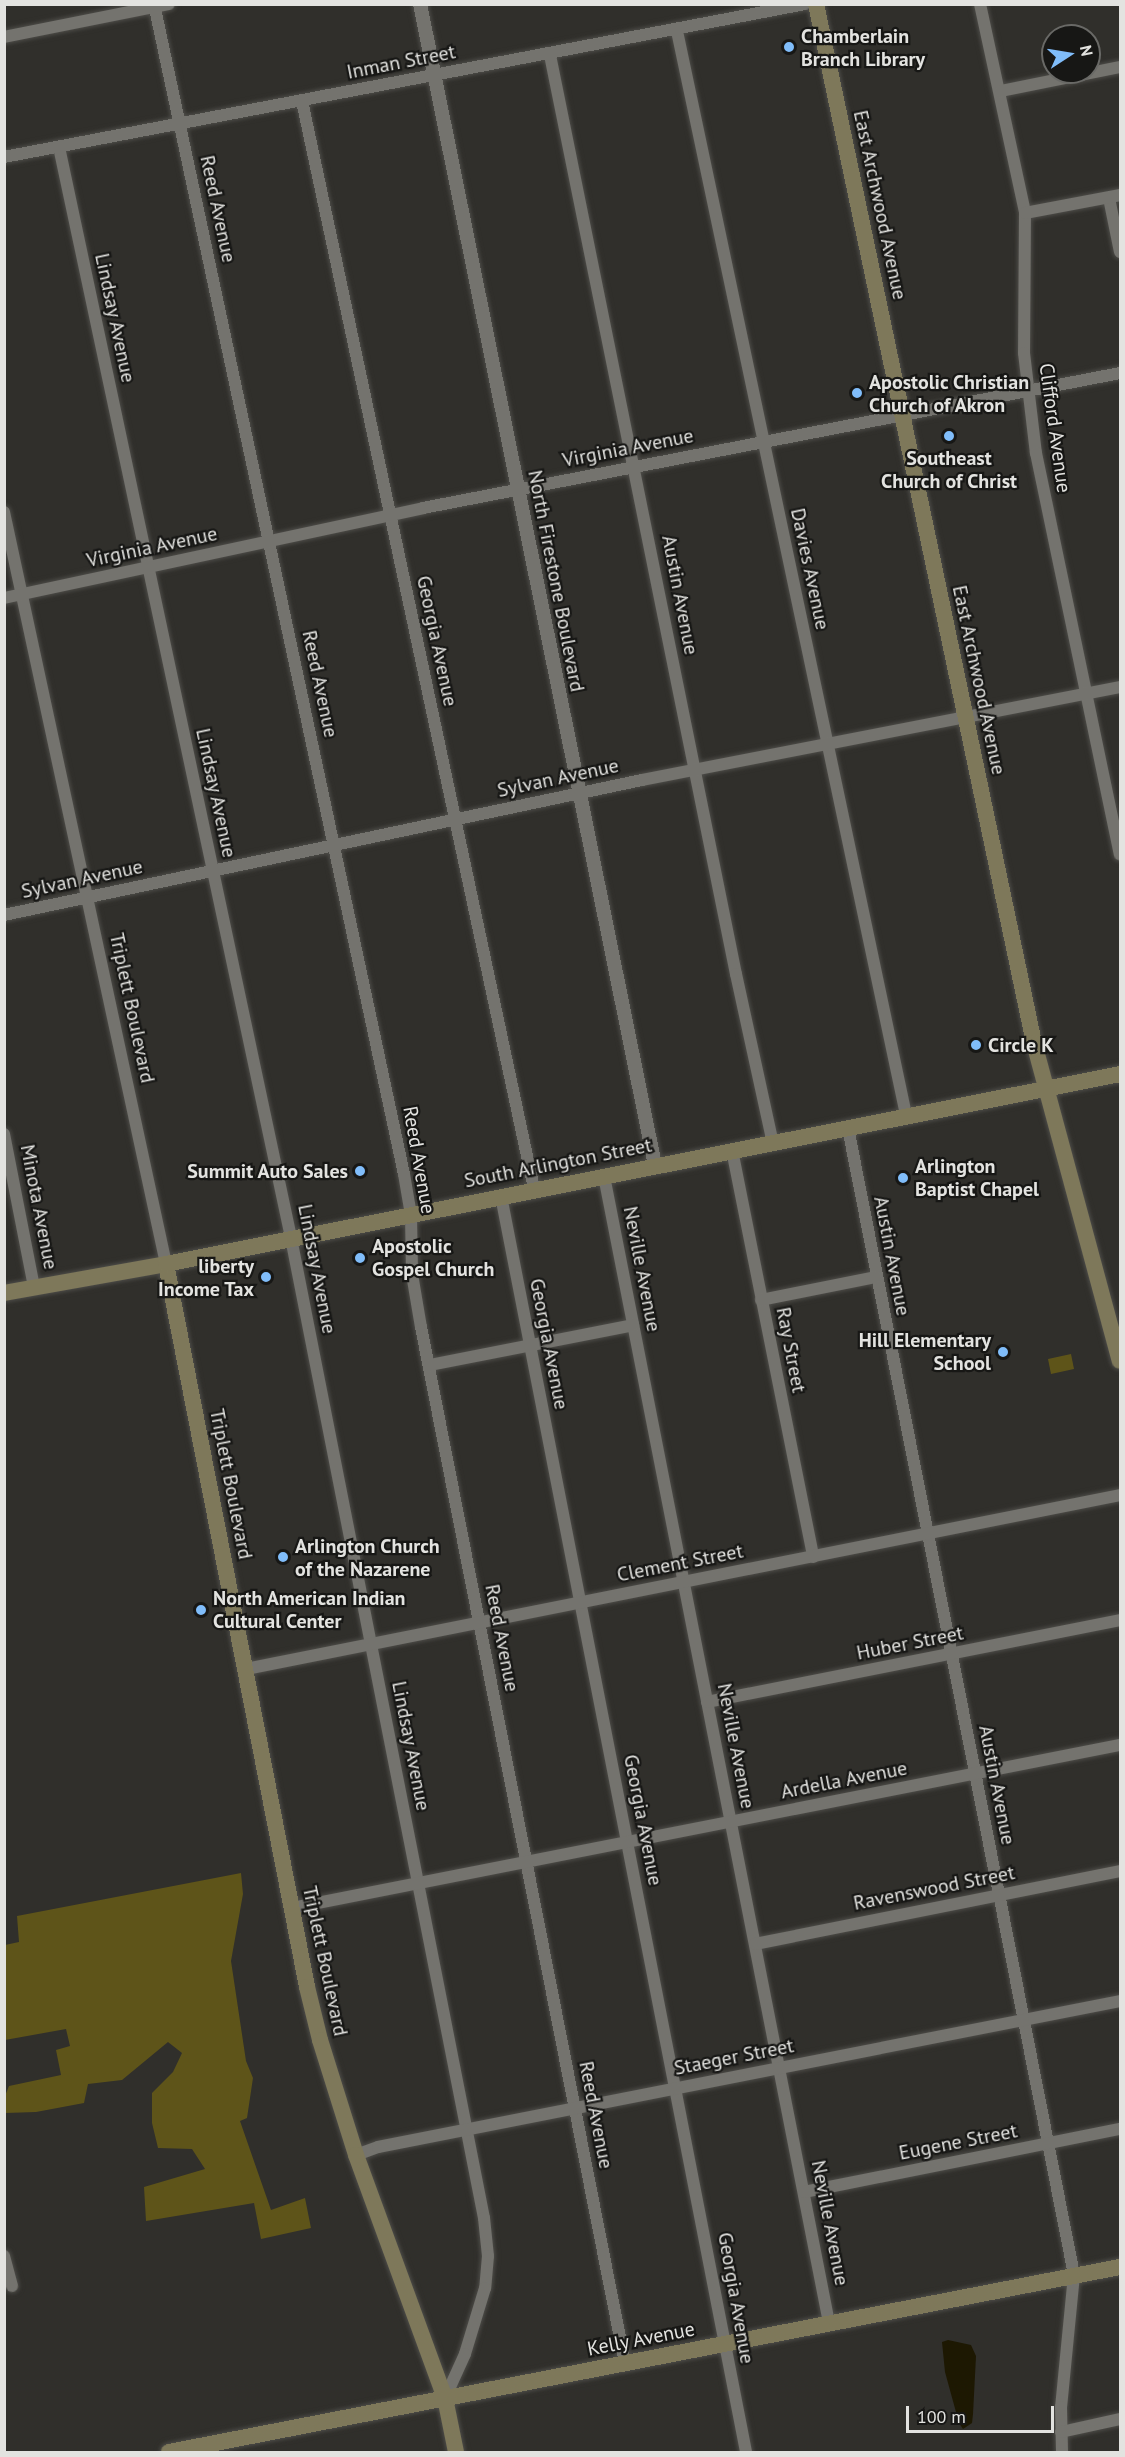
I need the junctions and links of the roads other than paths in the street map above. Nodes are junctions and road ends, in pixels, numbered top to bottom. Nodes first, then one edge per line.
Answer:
1 (169, 4) edge
2 (420, 4) edge
3 (805, 4) edge
4 (816, 4) edge
5 (980, 4) edge
6 (154, 6) edge
7 (677, 31) junction
8 (4, 37) edge
9 (550, 55) junction
10 (1120, 67) edge
11 (435, 76) junction
12 (1001, 91) junction
13 (302, 101) junction
14 (180, 124) junction
15 (59, 147) junction
16 (4, 157) edge
17 (1115, 196) edge
18 (1025, 213) junction
19 (1120, 252) edge
20 (1120, 373) edge
21 (1027, 391) junction
22 (903, 415) junction
23 (764, 442) junction
24 (635, 467) junction
25 (518, 489) junction
26 (4, 512) edge
27 (390, 516) junction
28 (269, 542) junction
29 (148, 568) junction
30 (23, 595) junction
31 (4, 598) edge
32 (1120, 687) edge
33 (1087, 694) junction
34 (966, 717) junction
35 (827, 745) junction
36 (695, 770) junction
37 (580, 794) junction
38 (455, 818) junction
39 (334, 845) junction
40 (1120, 854) edge
41 (213, 870) junction
42 (87, 897) junction
43 (4, 915) edge
44 (1120, 1074) edge
45 (1045, 1089) junction
46 (906, 1115) junction
47 (848, 1128) junction
48 (4, 1134) edge
49 (773, 1143) junction
50 (732, 1150) junction
51 (655, 1165) junction
52 (604, 1176) junction
53 (534, 1189) junction
54 (501, 1196) junction
55 (411, 1215) junction
56 (291, 1238) junction
57 (166, 1264) junction
58 (876, 1277) junction
59 (34, 1287) junction
60 (4, 1293) edge
61 (761, 1299) junction
62 (633, 1325) junction
63 (530, 1345) junction
64 (1120, 1361) edge
65 (430, 1365) junction
66 (1120, 1496) edge
67 (928, 1534) junction
68 (813, 1557) junction
69 (684, 1583) junction
70 (580, 1603) junction
71 (1120, 1620) edge
72 (479, 1623) junction
73 (371, 1644) junction
74 (951, 1654) junction
75 (246, 1669) junction
76 (707, 1702) junction
77 (1120, 1745) edge
78 (975, 1774) junction
79 (731, 1822) junction
80 (628, 1844) junction
81 (526, 1863) junction
82 (1120, 1871) edge
83 (418, 1884) junction
84 (999, 1895) junction
85 (292, 1908) junction
86 (755, 1944) junction
87 (1120, 2001) edge
88 (1024, 2020) junction
89 (779, 2068) junction
90 (676, 2089) junction
91 (575, 2108) junction
92 (1120, 2129) edge
93 (467, 2130) junction
94 (1049, 2144) junction
95 (356, 2155) junction
96 (804, 2192) junction
97 (4, 2256) edge
98 (1120, 2267) edge
99 (1074, 2275) junction
100 (12, 2286) dead end
101 (830, 2324) junction
102 (726, 2344) junction
103 (625, 2363) junction
104 (445, 2398) junction
105 (1120, 2419) edge
106 (1061, 2432) junction
107 (169, 2452) edge
108 (456, 2452) edge
109 (746, 2452) edge
110 (1062, 2452) edge

1 - 6 street
2 - 11 street, North Firestone Boulevard
3 - 7 street, Inman Street
4 - 22 main road, East Archwood Avenue
5 - 12 street, Clifford Avenue
6 - 8 street
6 - 14 street, Reed Avenue
7 - 9 street, Inman Street
7 - 23 street, Davies Avenue
9 - 11 street, Inman Street
9 - 24 street, Austin Avenue
10 - 12 street
11 - 13 street, Inman Street
11 - 25 street, North Firestone Boulevard
12 - 18 street, Clifford Avenue
13 - 14 street, Inman Street
13 - 27 street, Georgia Avenue
14 - 15 street, Inman Street
14 - 28 street, Reed Avenue
15 - 16 street, Inman Street
15 - 29 street, Lindsay Avenue
17 - 18 street
17 - 19 street
18 - 21 street, Clifford Avenue
20 - 21 street, Virginia Avenue
21 - 22 street, Virginia Avenue
21 - 33 street, Clifford Avenue
22 - 23 street, Virginia Avenue
22 - 34 main road, East Archwood Avenue
23 - 24 street, Virginia Avenue
23 - 35 street, Davies Avenue
24 - 25 street, Virginia Avenue
24 - 36 street, Austin Avenue
25 - 27 street, Virginia Avenue
25 - 37 street, North Firestone Boulevard
26 - 30 street, Triplett Boulevard
27 - 28 street, Virginia Avenue
27 - 38 street, Georgia Avenue
28 - 29 street, Virginia Avenue
28 - 39 street, Reed Avenue
29 - 30 street, Virginia Avenue
29 - 41 street, Lindsay Avenue
30 - 31 street, Virginia Avenue
30 - 42 street, Triplett Boulevard
32 - 33 street, Sylvan Avenue
33 - 34 street, Sylvan Avenue
33 - 40 street, Clifford Avenue
34 - 35 street, Sylvan Avenue
34 - 45 main road, East Archwood Avenue
35 - 36 street, Sylvan Avenue
35 - 46 street, Davies Avenue
36 - 37 street, Sylvan Avenue
36 - 49 street, Austin Avenue
37 - 38 street, Sylvan Avenue
37 - 51 street, North Firestone Boulevard
38 - 39 street, Sylvan Avenue
38 - 53 street, Georgia Avenue
39 - 41 street, Sylvan Avenue
39 - 55 street, Reed Avenue
41 - 42 street, Sylvan Avenue
41 - 56 street, Lindsay Avenue
42 - 43 street, Sylvan Avenue
42 - 57 street, Triplett Boulevard
44 - 45 main road, South Arlington Street
45 - 46 main road, South Arlington Street
45 - 64 main road, East Archwood Avenue
46 - 47 main road, South Arlington Street
47 - 49 main road, South Arlington Street
47 - 58 street, Austin Avenue
48 - 59 street, Minota Avenue
49 - 50 main road, South Arlington Street
50 - 51 main road, South Arlington Street
50 - 61 street, Ray Street
51 - 52 main road, South Arlington Street
52 - 53 main road, South Arlington Street
52 - 62 street, Neville Avenue
53 - 54 main road, South Arlington Street
54 - 55 main road, South Arlington Street
54 - 63 street, Georgia Avenue
55 - 56 main road, South Arlington Street
55 - 65 street, Reed Avenue
56 - 57 main road, South Arlington Street
56 - 73 street, Lindsay Avenue
57 - 59 main road, South Arlington Street
57 - 75 main road, Triplett Boulevard
58 - 61 street
58 - 67 street, Austin Avenue
59 - 60 main road, South Arlington Street
61 - 68 street, Ray Street
62 - 63 street
62 - 69 street, Neville Avenue
63 - 65 street
63 - 70 street, Georgia Avenue
65 - 72 street, Reed Avenue
66 - 67 street, Clement Street
67 - 68 street, Clement Street
67 - 74 street, Austin Avenue
68 - 69 street, Clement Street
69 - 70 street, Clement Street
69 - 76 street, Neville Avenue
70 - 72 street, Clement Street
70 - 80 street, Georgia Avenue
71 - 74 street, Huber Street
72 - 73 street, Clement Street
72 - 81 street, Reed Avenue
73 - 75 street, Clement Street
73 - 83 street, Lindsay Avenue
74 - 76 street, Huber Street
74 - 78 street, Austin Avenue
75 - 85 main road, Triplett Boulevard
76 - 79 street, Neville Avenue
77 - 78 street, Ardella Avenue
78 - 79 street, Ardella Avenue
78 - 84 street, Austin Avenue
79 - 80 street, Ardella Avenue
79 - 86 street, Neville Avenue
80 - 81 street, Ardella Avenue
80 - 90 street, Georgia Avenue
81 - 83 street, Ardella Avenue
81 - 91 street, Reed Avenue
82 - 84 street, Ravenswood Street
83 - 85 street, Ardella Avenue
83 - 93 street, Lindsay Avenue
84 - 86 street, Ravenswood Street
84 - 88 street, Austin Avenue
85 - 95 main road, Triplett Boulevard
86 - 89 street, Neville Avenue
87 - 88 street, Staeger Street
88 - 89 street, Staeger Street
88 - 94 street, Austin Avenue
89 - 90 street, Staeger Street
89 - 96 street, Neville Avenue
90 - 91 street, Staeger Street
90 - 102 street, Georgia Avenue
91 - 93 street, Staeger Street
91 - 103 street, Reed Avenue
92 - 94 street, Eugene Street
93 - 95 street, Staeger Street
93 - 104 street, Lindsay Avenue
94 - 96 street, Eugene Street
94 - 99 street, Austin Avenue
95 - 104 main road, Triplett Boulevard
96 - 101 street, Neville Avenue
97 - 100 street
98 - 99 main road, Kelly Avenue
99 - 101 main road, Kelly Avenue
99 - 106 street, Austin Avenue
101 - 102 main road, Kelly Avenue
102 - 103 main road, Kelly Avenue
102 - 109 street, Georgia Avenue
103 - 104 main road, Kelly Avenue
104 - 107 main road, Kelly Avenue
104 - 108 main road, Triplett Boulevard
105 - 106 street
106 - 110 street, Austin Avenue

